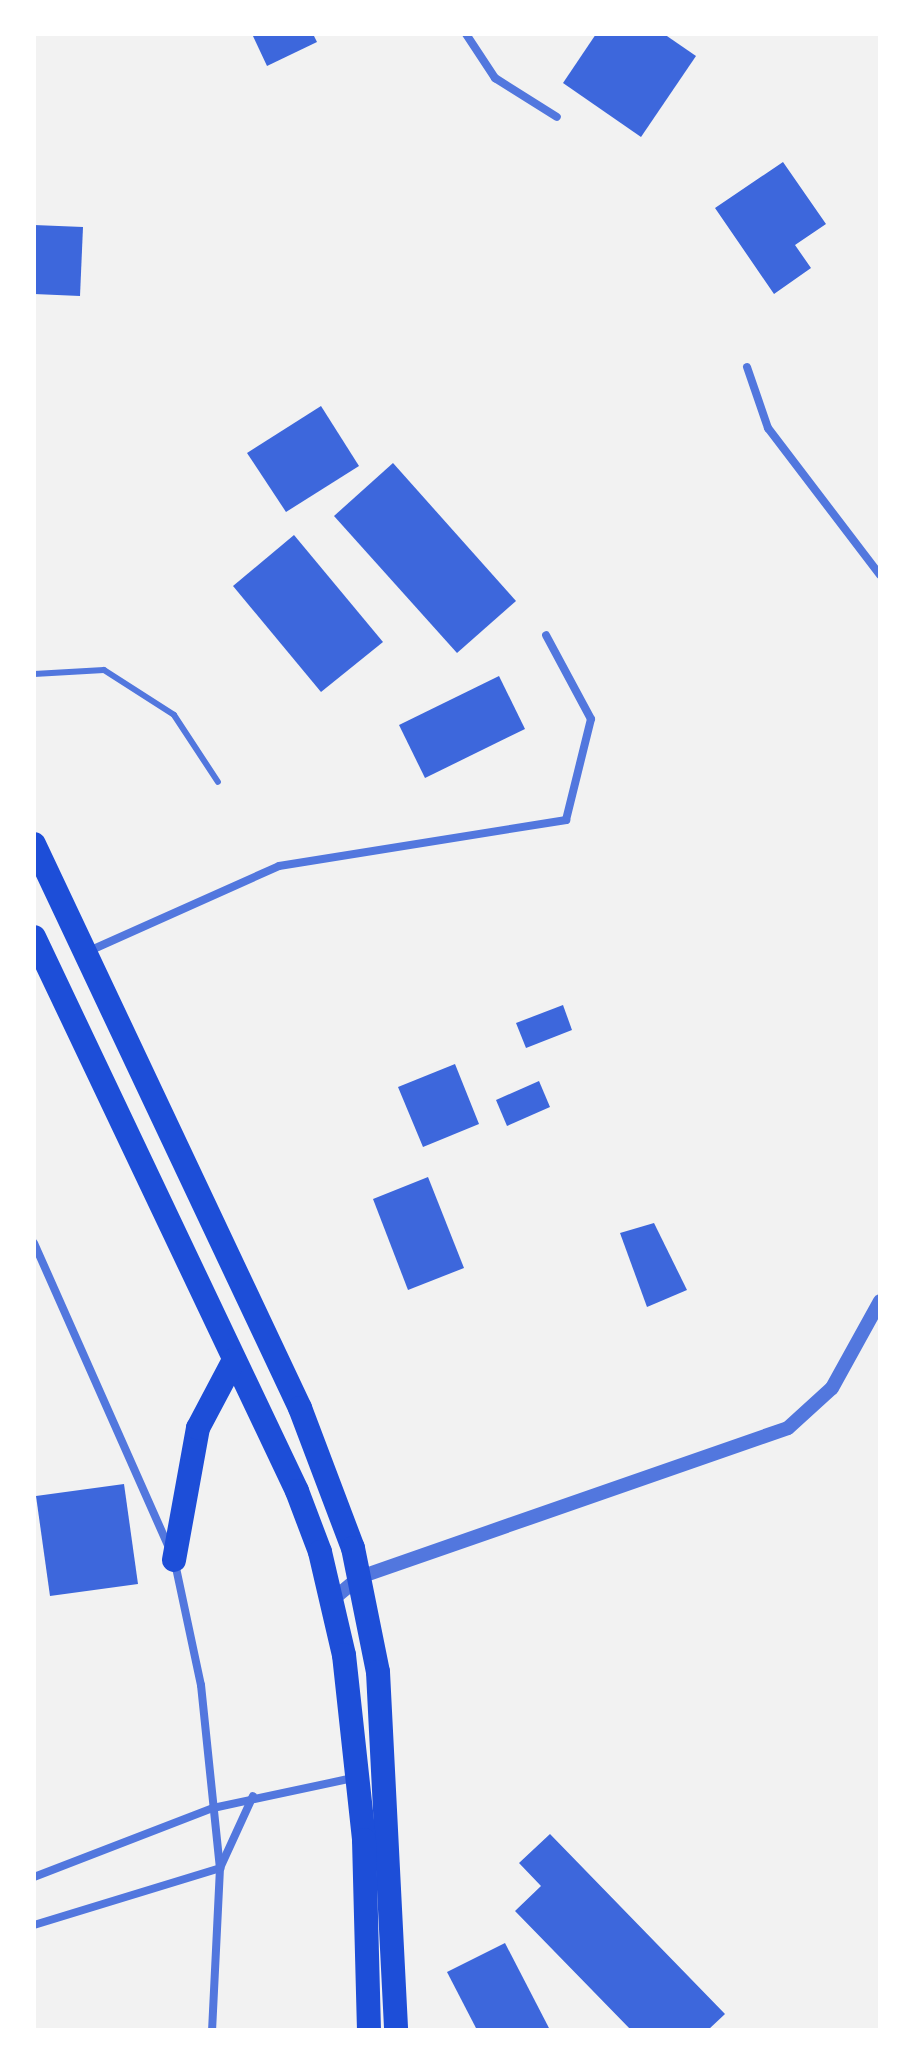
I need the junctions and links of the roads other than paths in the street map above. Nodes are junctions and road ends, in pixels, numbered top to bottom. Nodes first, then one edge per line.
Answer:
1 (466, 34) edge
2 (557, 117) dead end
3 (747, 367) dead end
4 (880, 575) edge
5 (546, 635) dead end
6 (34, 674) edge
7 (218, 782) dead end
8 (36, 853) edge
9 (34, 937) edge
10 (85, 953) junction
11 (34, 1243) edge
12 (37, 1260) edge
13 (880, 1301) edge
14 (234, 1360) junction
15 (174, 1560) junction
16 (360, 1577) junction
17 (331, 1601) junction
18 (357, 1777) junction
19 (253, 1796) junction
20 (213, 1808) junction
21 (220, 1868) junction
22 (34, 1877) edge
23 (34, 1925) edge
24 (212, 2030) edge
25 (369, 2030) edge
26 (396, 2030) edge

1 - 2 street
3 - 4 street
5 - 10 street
6 - 7 lane
8 - 10 highway
9 - 14 highway
10 - 16 highway
11 - 12 street
12 - 15 street
13 - 16 street
14 - 15 highway
14 - 17 highway
15 - 20 street
16 - 17 street
16 - 26 highway
17 - 18 highway
18 - 19 street
18 - 25 highway
19 - 20 street
19 - 21 street
20 - 21 street
20 - 22 street
21 - 23 street
21 - 24 street

